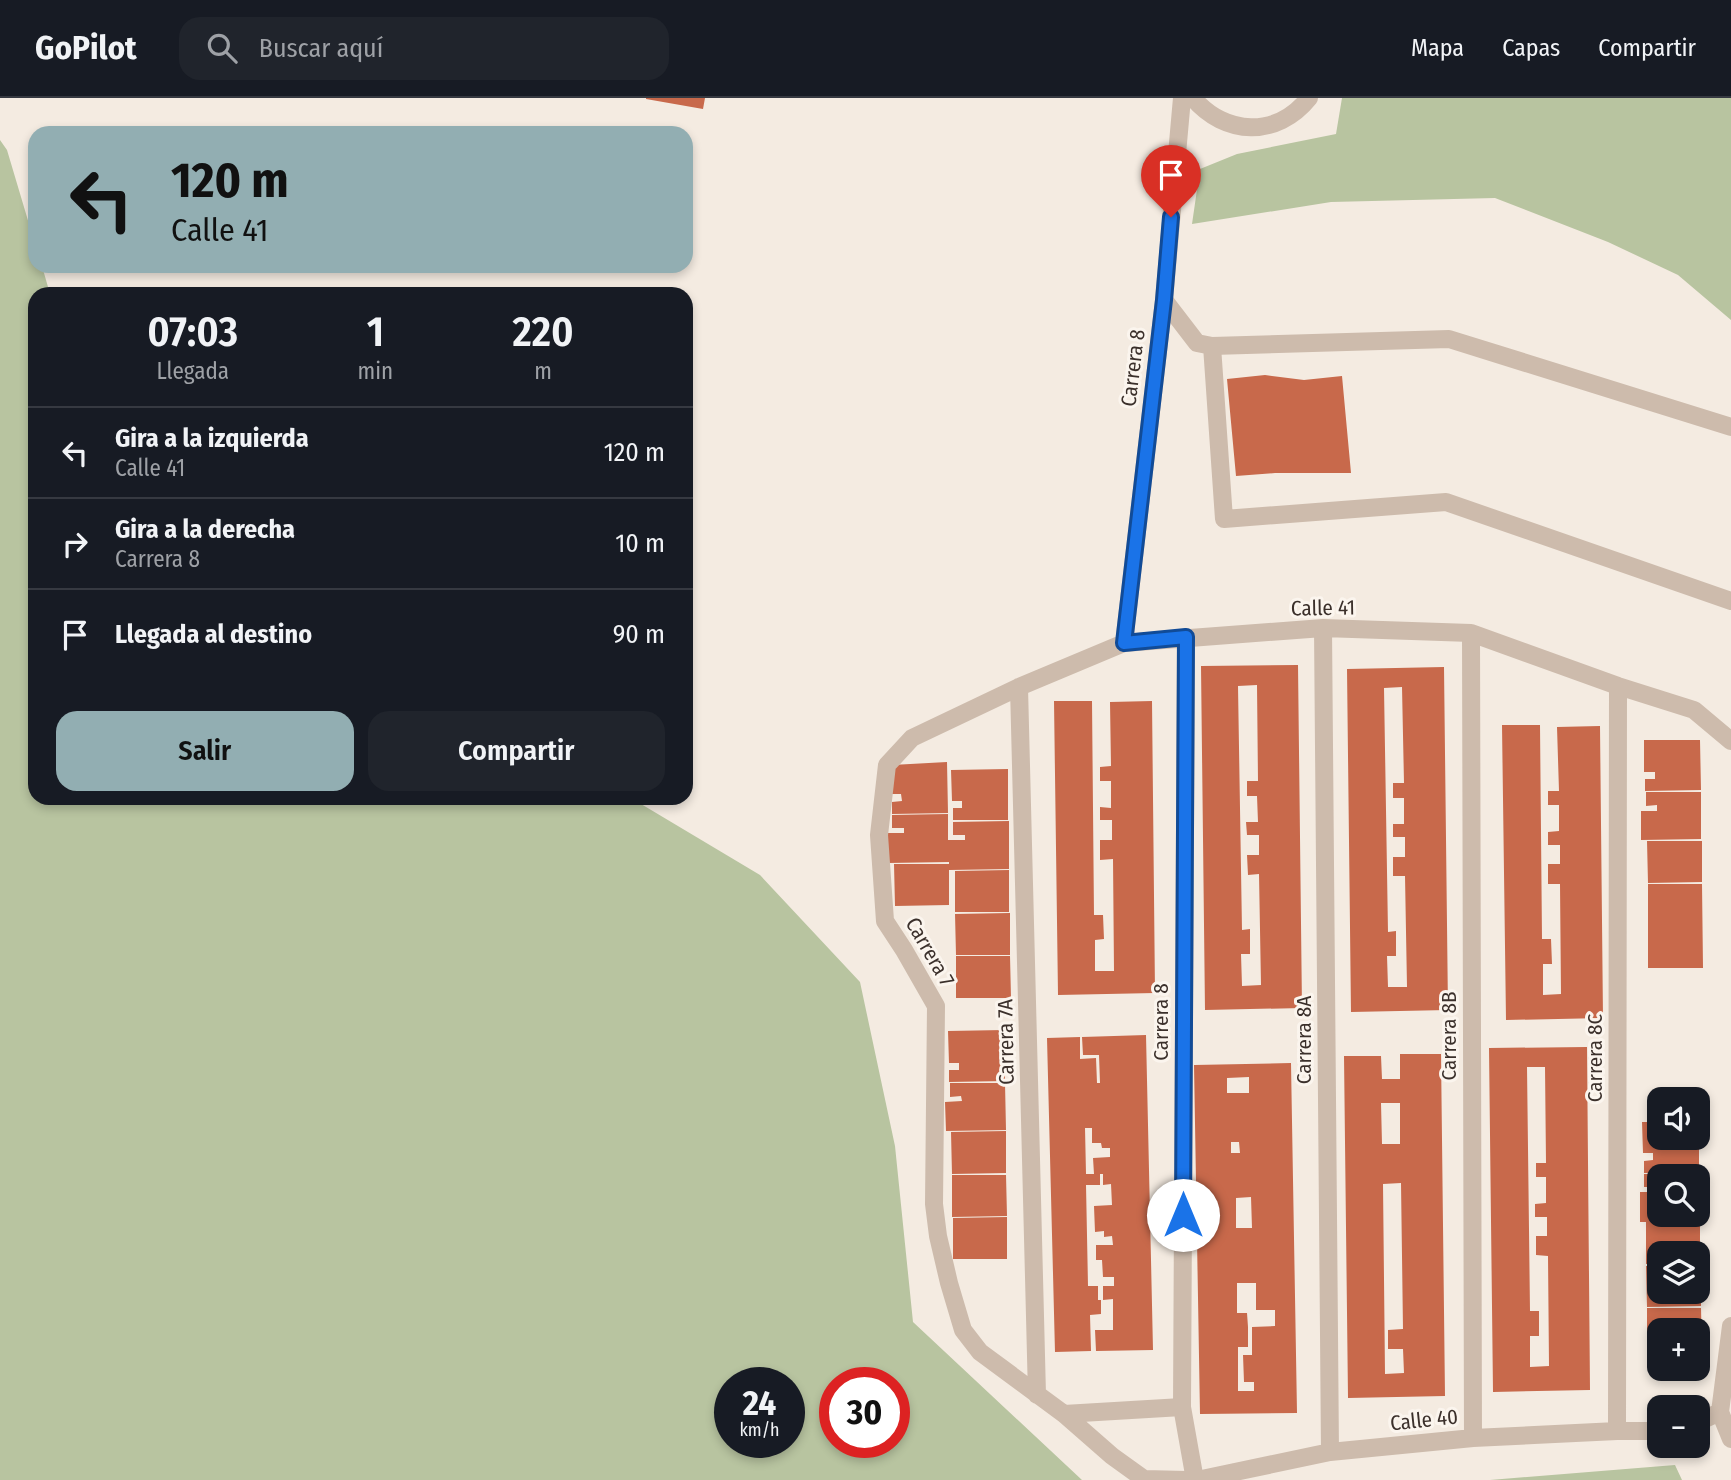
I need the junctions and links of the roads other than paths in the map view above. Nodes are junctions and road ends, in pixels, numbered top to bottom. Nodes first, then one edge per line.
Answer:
1 (1182, 98) edge
2 (1193, 98) edge
3 (1309, 98) edge
4 (1164, 300) junction
5 (1212, 346) junction
6 (1731, 427) edge
7 (1731, 601) edge
8 (1323, 628) junction
9 (1471, 633) junction
10 (1186, 637) junction
11 (1124, 643) junction
12 (1618, 686) junction
13 (1019, 687) junction
14 (912, 738) joint
15 (1731, 741) edge
16 (1731, 1326) edge
17 (1037, 1395) junction
18 (1182, 1408) junction
19 (1720, 1412) junction
20 (1064, 1414) junction
21 (1710, 1417) edge
22 (1617, 1431) junction
23 (1647, 1431) edge
24 (1473, 1438) junction
25 (1731, 1439) edge
26 (1330, 1452) junction
27 (1186, 1480) edge
28 (1196, 1480) edge

1 - 4 street, Carrera 8
2 - 3 street
4 - 5 street
4 - 11 street, Carrera 8
5 - 6 street
5 - 7 street
8 - 9 street, Calle 41
8 - 10 street, Calle 41
8 - 26 street, Carrera 8A
9 - 12 street, Calle 41
9 - 24 street, Carrera 8B
10 - 11 street, Calle 41
10 - 18 street, Carrera 8
11 - 13 street, Calle 41
12 - 15 street, Calle 41
12 - 22 street, Carrera 8C
13 - 14 street, Calle 41
13 - 17 street, Carrera 7A
14 - 17 street, Carrera 7
16 - 19 street
17 - 20 street
18 - 20 street
18 - 28 street, Carrera 8
19 - 21 street
19 - 25 street
20 - 27 street
22 - 23 street, Calle 40
22 - 24 street, Calle 40
24 - 26 street, Calle 40
26 - 28 street, Calle 40

